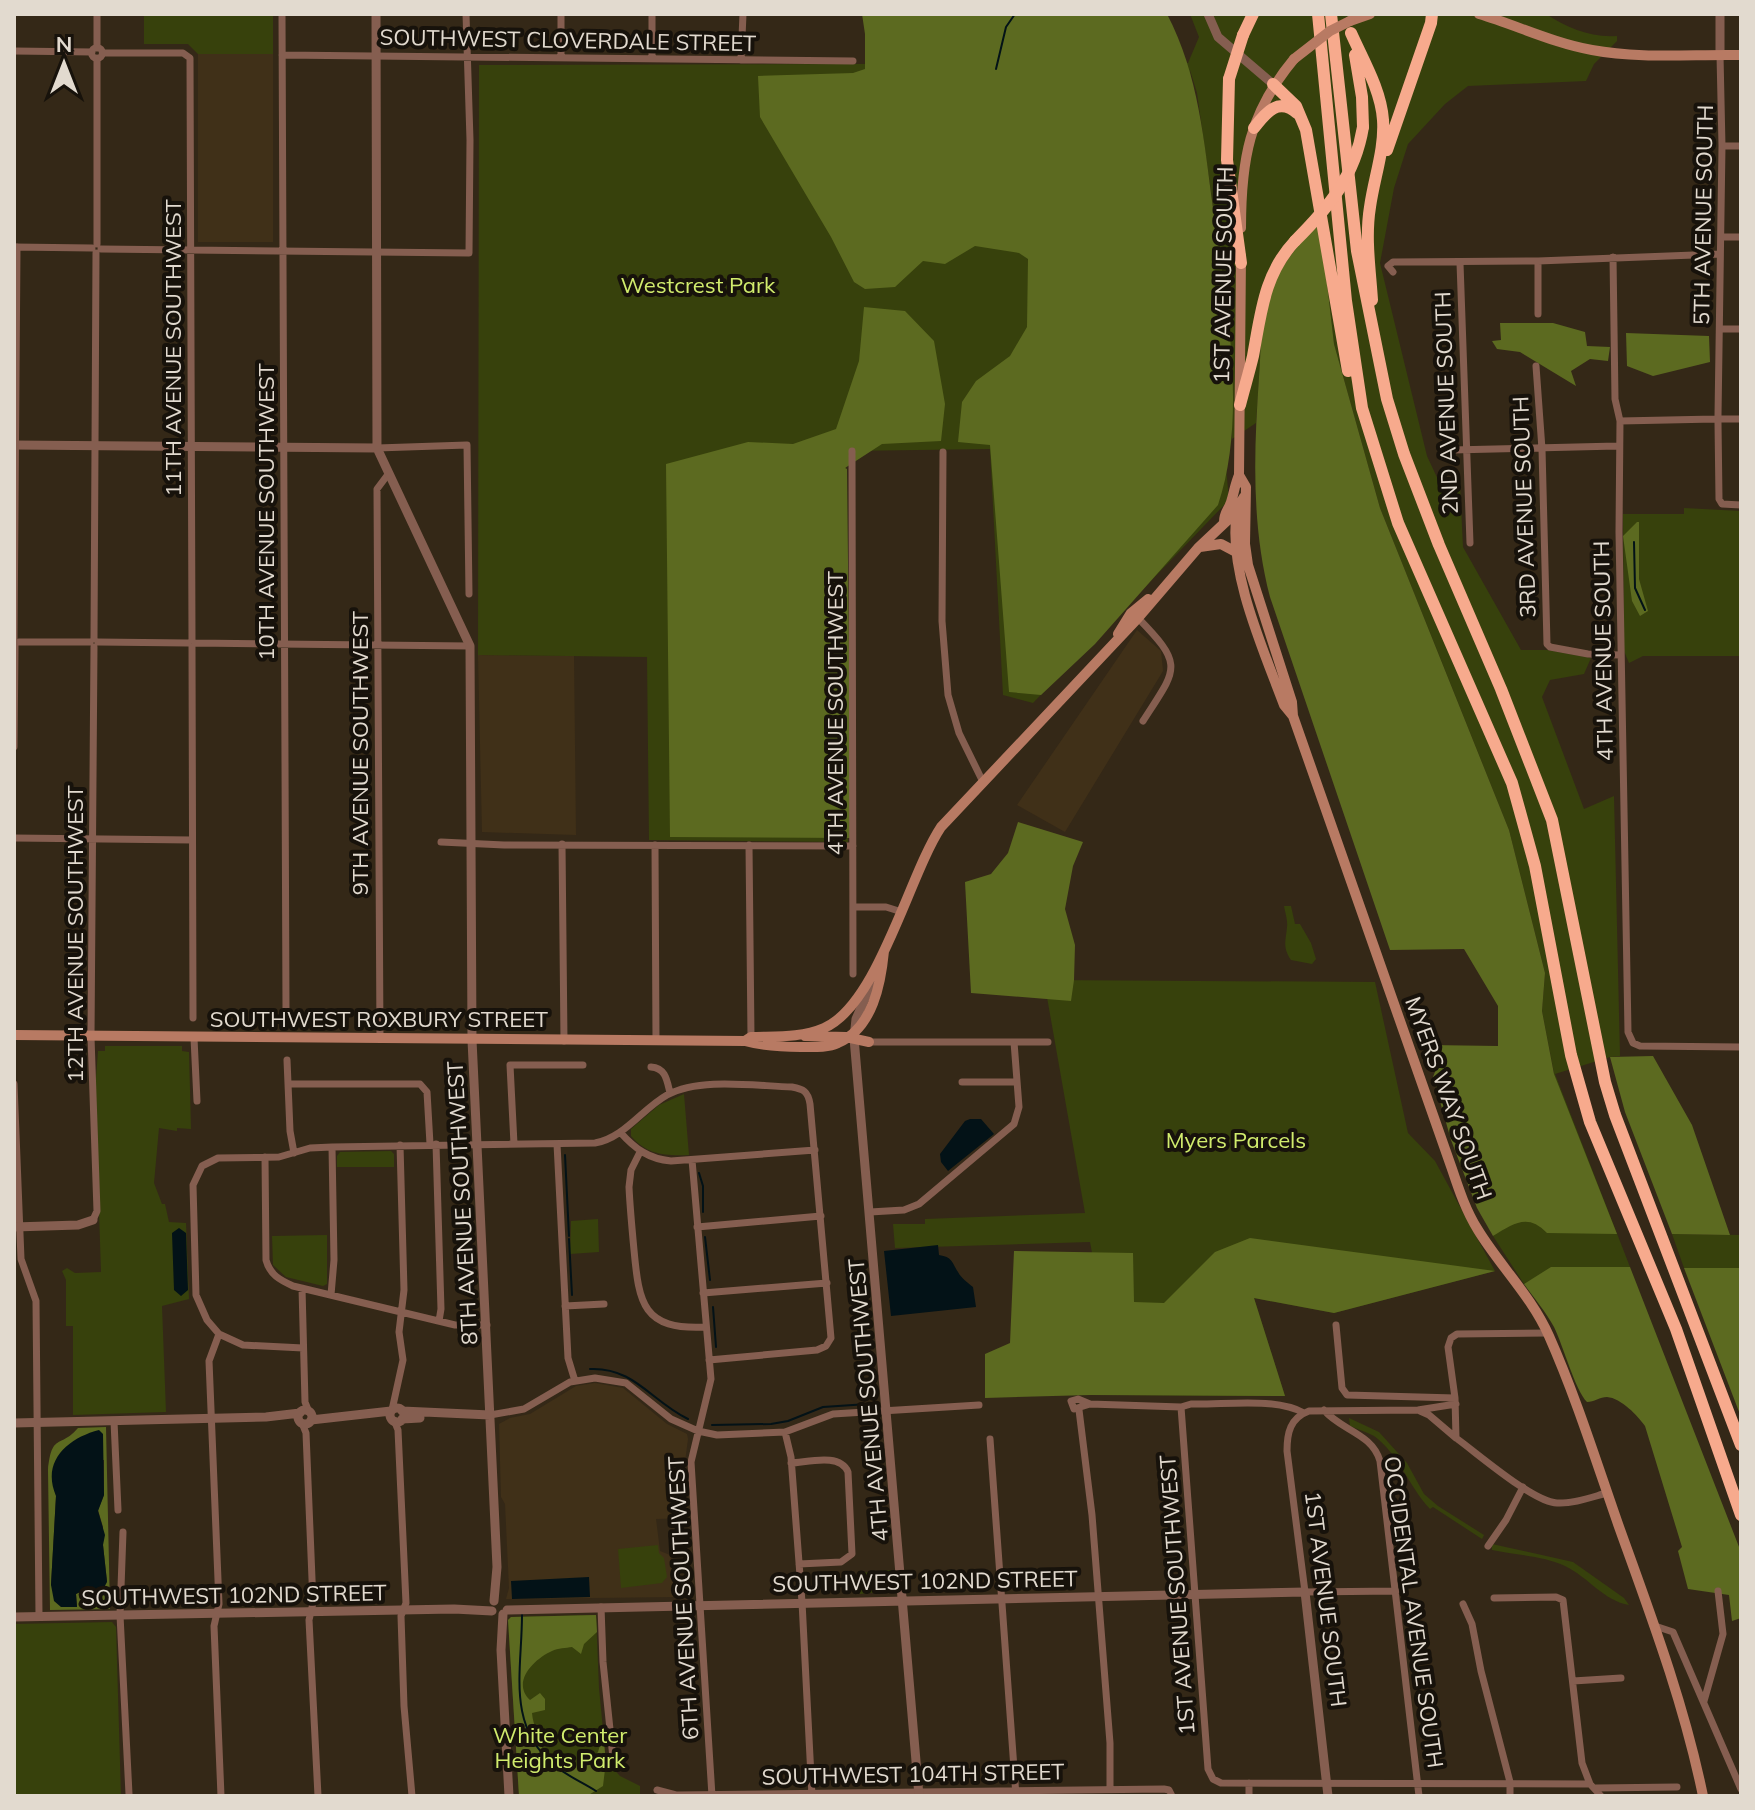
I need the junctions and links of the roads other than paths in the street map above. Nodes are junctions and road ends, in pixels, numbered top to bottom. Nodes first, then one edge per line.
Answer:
1 (97, 14) edge
2 (282, 14) edge
3 (376, 14) edge
4 (466, 14) edge
5 (561, 14) edge
6 (652, 14) edge
7 (743, 14) edge
8 (1208, 14) edge
9 (1253, 14) edge
10 (1318, 14) edge
11 (1331, 14) edge
12 (1432, 14) edge
13 (1479, 14) edge
14 (1497, 14) edge
15 (1720, 14) edge
16 (1356, 19) edge
17 (1540, 35) junction
18 (14, 51) edge
19 (97, 53) junction
20 (282, 55) junction
21 (1720, 55) junction
22 (1741, 55) edge
23 (376, 56) junction
24 (466, 57) junction
25 (561, 58) junction
26 (652, 59) junction
27 (741, 60) junction
28 (853, 61) dead end
29 (1273, 84) junction
30 (1303, 118) junction
31 (1254, 128) junction
32 (1722, 146) junction
33 (1741, 146) edge
34 (1374, 187) junction
35 (1721, 237) junction
36 (1741, 237) edge
37 (16, 247) edge
38 (97, 249) junction
39 (190, 250) junction
40 (283, 251) junction
41 (377, 252) junction
42 (1720, 254) junction
43 (1613, 257) junction
44 (1538, 261) junction
45 (1397, 262) dead end
46 (1241, 263) junction
47 (1460, 263) junction
48 (1538, 314) dead end
49 (1720, 329) junction
50 (1741, 329) edge
51 (1376, 347) junction
52 (1536, 366) dead end
53 (1240, 405) junction
54 (1362, 408) junction
55 (1718, 419) junction
56 (1741, 419) edge
57 (1620, 421) junction
58 (15, 445) edge
59 (94, 446) junction
60 (1617, 446) junction
61 (192, 447) junction
62 (284, 448) junction
63 (377, 448) junction
64 (1542, 449) junction
65 (1452, 450) dead end
66 (1465, 450) junction
67 (852, 451) dead end
68 (943, 452) dead end
69 (389, 473) junction
70 (1240, 481) junction
71 (1741, 505) edge
72 (1232, 516) junction
73 (1470, 543) dead end
74 (1245, 544) junction
75 (1198, 548) junction
76 (1238, 553) junction
77 (469, 594) dead end
78 (1154, 597) junction
79 (1138, 618) junction
80 (1116, 639) junction
81 (15, 642) edge
82 (94, 643) junction
83 (192, 643) junction
84 (284, 644) junction
85 (377, 645) junction
86 (470, 646) junction
87 (1620, 655) junction
88 (1293, 716) junction
89 (1143, 721) dead end
90 (14, 747) edge
91 (983, 782) junction
92 (14, 838) edge
93 (93, 838) junction
94 (192, 840) junction
95 (470, 841) junction
96 (441, 842) dead end
97 (562, 844) junction
98 (655, 845) junction
99 (749, 845) junction
100 (853, 846) junction
101 (853, 907) junction
102 (902, 912) junction
103 (884, 951) junction
104 (853, 974) dead end
105 (286, 1009) dead end
106 (193, 1018) dead end
107 (14, 1035) edge
108 (799, 1035) junction
109 (91, 1037) junction
110 (194, 1038) junction
111 (380, 1038) junction
112 (748, 1039) junction
113 (472, 1040) junction
114 (854, 1040) junction
115 (564, 1041) junction
116 (656, 1041) junction
117 (1014, 1042) junction
118 (1048, 1042) dead end
119 (1741, 1047) edge
120 (287, 1060) dead end
121 (583, 1065) dead end
122 (651, 1067) dead end
123 (962, 1082) dead end
124 (1017, 1082) junction
125 (14, 1084) edge
126 (288, 1084) junction
127 (670, 1093) junction
128 (197, 1101) dead end
129 (620, 1132) junction
130 (433, 1144) junction
131 (478, 1144) junction
132 (514, 1144) junction
133 (557, 1144) junction
134 (400, 1145) junction
135 (332, 1147) junction
136 (815, 1150) junction
137 (640, 1152) junction
138 (294, 1153) junction
139 (265, 1157) junction
140 (692, 1160) junction
141 (870, 1212) junction
142 (821, 1216) junction
143 (93, 1220) joint
144 (17, 1227) edge
145 (697, 1227) junction
146 (827, 1283) junction
147 (302, 1288) junction
148 (703, 1293) junction
149 (331, 1295) junction
150 (604, 1304) dead end
151 (565, 1306) junction
152 (401, 1313) junction
153 (439, 1321) junction
154 (487, 1325) junction
155 (1336, 1325) dead end
156 (705, 1327) junction
157 (1548, 1333) junction
158 (219, 1334) junction
159 (303, 1348) junction
160 (709, 1360) junction
161 (575, 1381) junction
162 (1455, 1401) junction
163 (979, 1405) dead end
164 (1181, 1407) junction
165 (1324, 1410) junction
166 (1418, 1410) junction
167 (888, 1412) junction
168 (1304, 1413) junction
169 (490, 1415) junction
170 (305, 1417) junction
171 (397, 1417) junction
172 (210, 1419) junction
173 (114, 1421) junction
174 (14, 1423) edge
175 (37, 1423) junction
176 (698, 1431) junction
177 (785, 1432) junction
178 (1456, 1438) junction
179 (990, 1439) dead end
180 (1741, 1445) edge
181 (791, 1463) junction
182 (1523, 1487) junction
183 (1607, 1493) junction
184 (118, 1510) dead end
185 (1741, 1515) edge
186 (123, 1532) dead end
187 (1488, 1546) dead end
188 (799, 1564) junction
189 (1396, 1591) junction
190 (1718, 1591) dead end
191 (1305, 1592) junction
192 (1194, 1595) junction
193 (1097, 1596) junction
194 (1001, 1598) junction
195 (1494, 1598) dead end
196 (904, 1600) junction
197 (802, 1602) junction
198 (700, 1604) junction
199 (1463, 1604) dead end
200 (601, 1607) junction
201 (499, 1608) junction
202 (403, 1610) junction
203 (311, 1611) junction
204 (219, 1612) junction
205 (120, 1615) junction
206 (39, 1616) junction
207 (14, 1617) edge
208 (1655, 1626) junction
209 (1621, 1678) dead end
210 (1573, 1681) junction
211 (1704, 1701) junction
212 (613, 1758) dead end
213 (1328, 1782) junction
214 (1419, 1782) junction
215 (1510, 1782) junction
216 (1249, 1783) junction
217 (1677, 1787) dead end
218 (1110, 1789) junction
219 (1595, 1789) edge
220 (1741, 1789) edge
221 (657, 1790) dead end
222 (1016, 1793) edge
223 (1096, 1793) edge
224 (1171, 1793) edge
225 (129, 1794) edge
226 (812, 1794) edge
227 (918, 1794) edge
228 (712, 1795) edge
229 (221, 1796) edge
230 (318, 1796) edge
231 (412, 1796) edge
232 (509, 1796) edge
233 (1249, 1796) edge
234 (1328, 1796) edge
235 (1419, 1796) edge
236 (1510, 1796) edge
237 (1703, 1796) edge

1 - 19 street, 12TH AVENUE SOUTHWEST
2 - 20 street, 10TH AVENUE SOUTHWEST
3 - 23 street
4 - 24 street
5 - 25 street
6 - 26 street
7 - 27 street
8 - 29 street
9 - 46 highway, bridge
10 - 54 highway
11 - 51 highway
12 - 34 highway
13 - 17 main road
14 - 17 main road
15 - 21 street, 5TH AVENUE SOUTH
16 - 29 main road, 1ST AVENUE SOUTH, bridge
16 - 34 highway
16 - 53 highway, bridge
17 - 21 main road
18 - 19 street
19 - 38 street, 12TH AVENUE SOUTHWEST
19 - 39 street, 11TH AVENUE SOUTHWEST
20 - 23 street, SOUTHWEST CLOVERDALE STREET
20 - 40 street, 10TH AVENUE SOUTHWEST
21 - 22 main road
21 - 32 street, 5TH AVENUE SOUTH
23 - 24 street, SOUTHWEST CLOVERDALE STREET
23 - 41 street
24 - 25 street, SOUTHWEST CLOVERDALE STREET
24 - 41 street
25 - 26 street, SOUTHWEST CLOVERDALE STREET
26 - 27 street, SOUTHWEST CLOVERDALE STREET
27 - 28 street, SOUTHWEST CLOVERDALE STREET
29 - 30 highway
29 - 31 main road, 1ST AVENUE SOUTH
30 - 31 highway
30 - 54 highway
31 - 46 main road, 1ST AVENUE SOUTH
32 - 33 street
32 - 35 street, 5TH AVENUE SOUTH
34 - 51 highway
35 - 36 street
35 - 42 street, 5TH AVENUE SOUTH
37 - 38 street
37 - 58 street
38 - 39 street
38 - 59 street, 12TH AVENUE SOUTHWEST
39 - 40 street
39 - 61 street, 11TH AVENUE SOUTHWEST
40 - 41 street
40 - 62 street, 10TH AVENUE SOUTHWEST
41 - 63 street
42 - 43 street
42 - 49 street, 5TH AVENUE SOUTH
43 - 44 street
43 - 57 street, 4TH AVENUE SOUTH
44 - 47 street
44 - 48 street
45 - 47 street
46 - 53 main road, 1ST AVENUE SOUTH
47 - 66 street, 2ND AVENUE SOUTH
49 - 50 street
49 - 55 street, 5TH AVENUE SOUTH
51 - 180 highway
52 - 64 street, 3RD AVENUE SOUTH
53 - 70 main road, 1ST AVENUE SOUTH
54 - 185 highway
55 - 56 street
55 - 57 street
55 - 71 street, 5TH AVENUE SOUTH
57 - 60 street, 4TH AVENUE SOUTH
58 - 59 street
58 - 81 street
59 - 61 street
59 - 82 street, 12TH AVENUE SOUTHWEST
60 - 64 street
60 - 87 street, 4TH AVENUE SOUTH
61 - 62 street
61 - 83 street, 11TH AVENUE SOUTHWEST
62 - 63 street
62 - 84 street, 10TH AVENUE SOUTHWEST
63 - 69 street
63 - 77 street
64 - 66 street
64 - 87 street, 3RD AVENUE SOUTH
65 - 66 street
66 - 73 street, 2ND AVENUE SOUTH
67 - 100 street, 4TH AVENUE SOUTHWEST
68 - 91 street
69 - 85 street, 9TH AVENUE SOUTHWEST
69 - 86 street
70 - 72 main road, MYERS WAY SOUTH
70 - 72 main road
70 - 74 main road, MYERS WAY SOUTH
72 - 74 main road
72 - 75 main road
72 - 76 main road, MYERS WAY SOUTH
74 - 88 main road, MYERS WAY SOUTH
75 - 76 main road
75 - 78 main road
76 - 88 main road, MYERS WAY SOUTH
78 - 79 main road
78 - 80 main road
79 - 80 main road
79 - 89 street
80 - 91 main road
81 - 82 street
81 - 90 street
82 - 83 street
82 - 93 street, 12TH AVENUE SOUTHWEST
83 - 84 street
83 - 94 street, 11TH AVENUE SOUTHWEST
84 - 85 street
84 - 105 street, 10TH AVENUE SOUTHWEST
85 - 86 street
85 - 111 street, 9TH AVENUE SOUTHWEST
86 - 95 street, 8TH AVENUE SOUTHWEST
87 - 119 street, 4TH AVENUE SOUTH
88 - 157 main road, MYERS WAY SOUTH
91 - 102 main road
92 - 93 street
93 - 94 street
93 - 109 street, 12TH AVENUE SOUTHWEST
94 - 106 street, 11TH AVENUE SOUTHWEST
95 - 96 street
95 - 97 street
95 - 113 street, 8TH AVENUE SOUTHWEST
97 - 98 street
97 - 115 street
98 - 99 street
98 - 116 street
99 - 100 street
99 - 112 street
100 - 101 street, 4TH AVENUE SOUTHWEST
101 - 102 street
101 - 104 street, 4TH AVENUE SOUTHWEST
102 - 103 main road
103 - 108 main road, SOUTHWEST ROXBURY STREET
103 - 114 street
103 - 114 main road
107 - 109 main road, SOUTHWEST ROXBURY STREET
108 - 112 main road, SOUTHWEST ROXBURY STREET
108 - 114 main road
109 - 110 main road, SOUTHWEST ROXBURY STREET
109 - 143 street, 12TH AVENUE SOUTHWEST
110 - 111 main road, SOUTHWEST ROXBURY STREET
110 - 128 street
111 - 113 main road, SOUTHWEST ROXBURY STREET
112 - 114 main road, SOUTHWEST ROXBURY STREET
112 - 116 main road, SOUTHWEST ROXBURY STREET
113 - 115 main road, SOUTHWEST ROXBURY STREET
113 - 131 street, 8TH AVENUE SOUTHWEST
114 - 117 street, SOUTHWEST ROXBURY STREET
114 - 141 street, 4TH AVENUE SOUTHWEST
115 - 116 main road, SOUTHWEST ROXBURY STREET
117 - 118 street, SOUTHWEST ROXBURY STREET
117 - 124 street
120 - 126 street
121 - 132 street
122 - 127 street
123 - 124 street
124 - 141 street
125 - 144 street
126 - 130 street
126 - 138 street
127 - 129 street
127 - 136 street
129 - 133 street
129 - 137 street
130 - 131 street
130 - 134 street
130 - 153 street
131 - 132 street
131 - 154 street, 8TH AVENUE SOUTHWEST
132 - 133 street
133 - 151 street
134 - 135 street
134 - 152 street
135 - 138 street
135 - 149 street
136 - 140 street
136 - 142 street
137 - 140 street
137 - 156 street
138 - 139 street
139 - 147 street
139 - 158 street
140 - 145 street, 6TH AVENUE SOUTHWEST
141 - 167 street, 4TH AVENUE SOUTHWEST
142 - 145 street
142 - 146 street
143 - 144 street
144 - 175 street
145 - 148 street, 6TH AVENUE SOUTHWEST
146 - 148 street
146 - 160 street
147 - 149 street
147 - 159 street
148 - 156 street, 6TH AVENUE SOUTHWEST
149 - 152 street
150 - 151 street
151 - 161 street
152 - 153 street
152 - 171 street
153 - 154 street
154 - 169 street, 8TH AVENUE SOUTHWEST
155 - 162 street
156 - 160 street, 6TH AVENUE SOUTHWEST
157 - 162 street
157 - 183 main road, MYERS WAY SOUTH
158 - 159 street
158 - 172 street
159 - 170 street
160 - 176 street, 6TH AVENUE SOUTHWEST
161 - 169 street
161 - 176 street
162 - 166 street
162 - 178 street
163 - 167 street
164 - 168 street
164 - 192 street, 1ST AVENUE SOUTHWEST
164 - 193 street
165 - 166 street
165 - 168 street
165 - 189 street, OCCIDENTAL AVENUE SOUTH
166 - 178 street
167 - 177 street
167 - 196 street, 4TH AVENUE SOUTHWEST
168 - 191 street, 1ST AVENUE SOUTH
169 - 171 street
169 - 201 street, 8TH AVENUE SOUTHWEST
170 - 171 street
170 - 172 street
170 - 203 street
171 - 202 street
172 - 173 street
172 - 204 street
173 - 175 street
173 - 184 street
174 - 175 street
175 - 206 street
176 - 177 street
176 - 198 street, 6TH AVENUE SOUTHWEST
177 - 181 street
178 - 182 street
179 - 194 street
181 - 188 street
181 - 188 street
182 - 183 street
182 - 187 street
183 - 208 main road, MYERS WAY SOUTH
186 - 205 street
188 - 197 street
189 - 191 street
189 - 214 street, OCCIDENTAL AVENUE SOUTH
190 - 211 street
191 - 192 street, SOUTHWEST 102ND STREET
191 - 213 street, 1ST AVENUE SOUTH
192 - 193 street, SOUTHWEST 102ND STREET
192 - 216 street, 1ST AVENUE SOUTHWEST
193 - 194 street, SOUTHWEST 102ND STREET
193 - 218 street
194 - 196 street, SOUTHWEST 102ND STREET
194 - 222 street
195 - 210 street
196 - 197 street, SOUTHWEST 102ND STREET
196 - 227 street, 4TH AVENUE SOUTHWEST
197 - 198 street, SOUTHWEST 102ND STREET
197 - 226 street
198 - 200 street, SOUTHWEST 102ND STREET
198 - 228 street, 6TH AVENUE SOUTHWEST
199 - 215 street
200 - 201 street, SOUTHWEST 102ND STREET
200 - 212 street
201 - 202 street, SOUTHWEST 102ND STREET
201 - 232 street, 8TH AVENUE SOUTHWEST
202 - 203 street, SOUTHWEST 102ND STREET
202 - 231 street
203 - 204 street, SOUTHWEST 102ND STREET
203 - 230 street
204 - 205 street, SOUTHWEST 102ND STREET
204 - 229 street
205 - 206 street, SOUTHWEST 102ND STREET
205 - 225 street
206 - 207 street, SOUTHWEST 102ND STREET
208 - 211 street
208 - 237 main road, MYERS WAY SOUTH
209 - 210 street
210 - 219 street
211 - 220 street
213 - 214 street
213 - 216 street
213 - 234 street, 1ST AVENUE SOUTH
214 - 215 street
214 - 235 street, OCCIDENTAL AVENUE SOUTH
215 - 219 street
215 - 236 street
216 - 233 street
217 - 219 street
218 - 223 street, SOUTHWEST 104TH STREET
218 - 224 street, SOUTHWEST 104TH STREET
221 - 228 street, SOUTHWEST 104TH STREET
222 - 223 street, SOUTHWEST 104TH STREET
222 - 227 street, SOUTHWEST 104TH STREET
226 - 227 street, SOUTHWEST 104TH STREET
226 - 228 street, SOUTHWEST 104TH STREET

